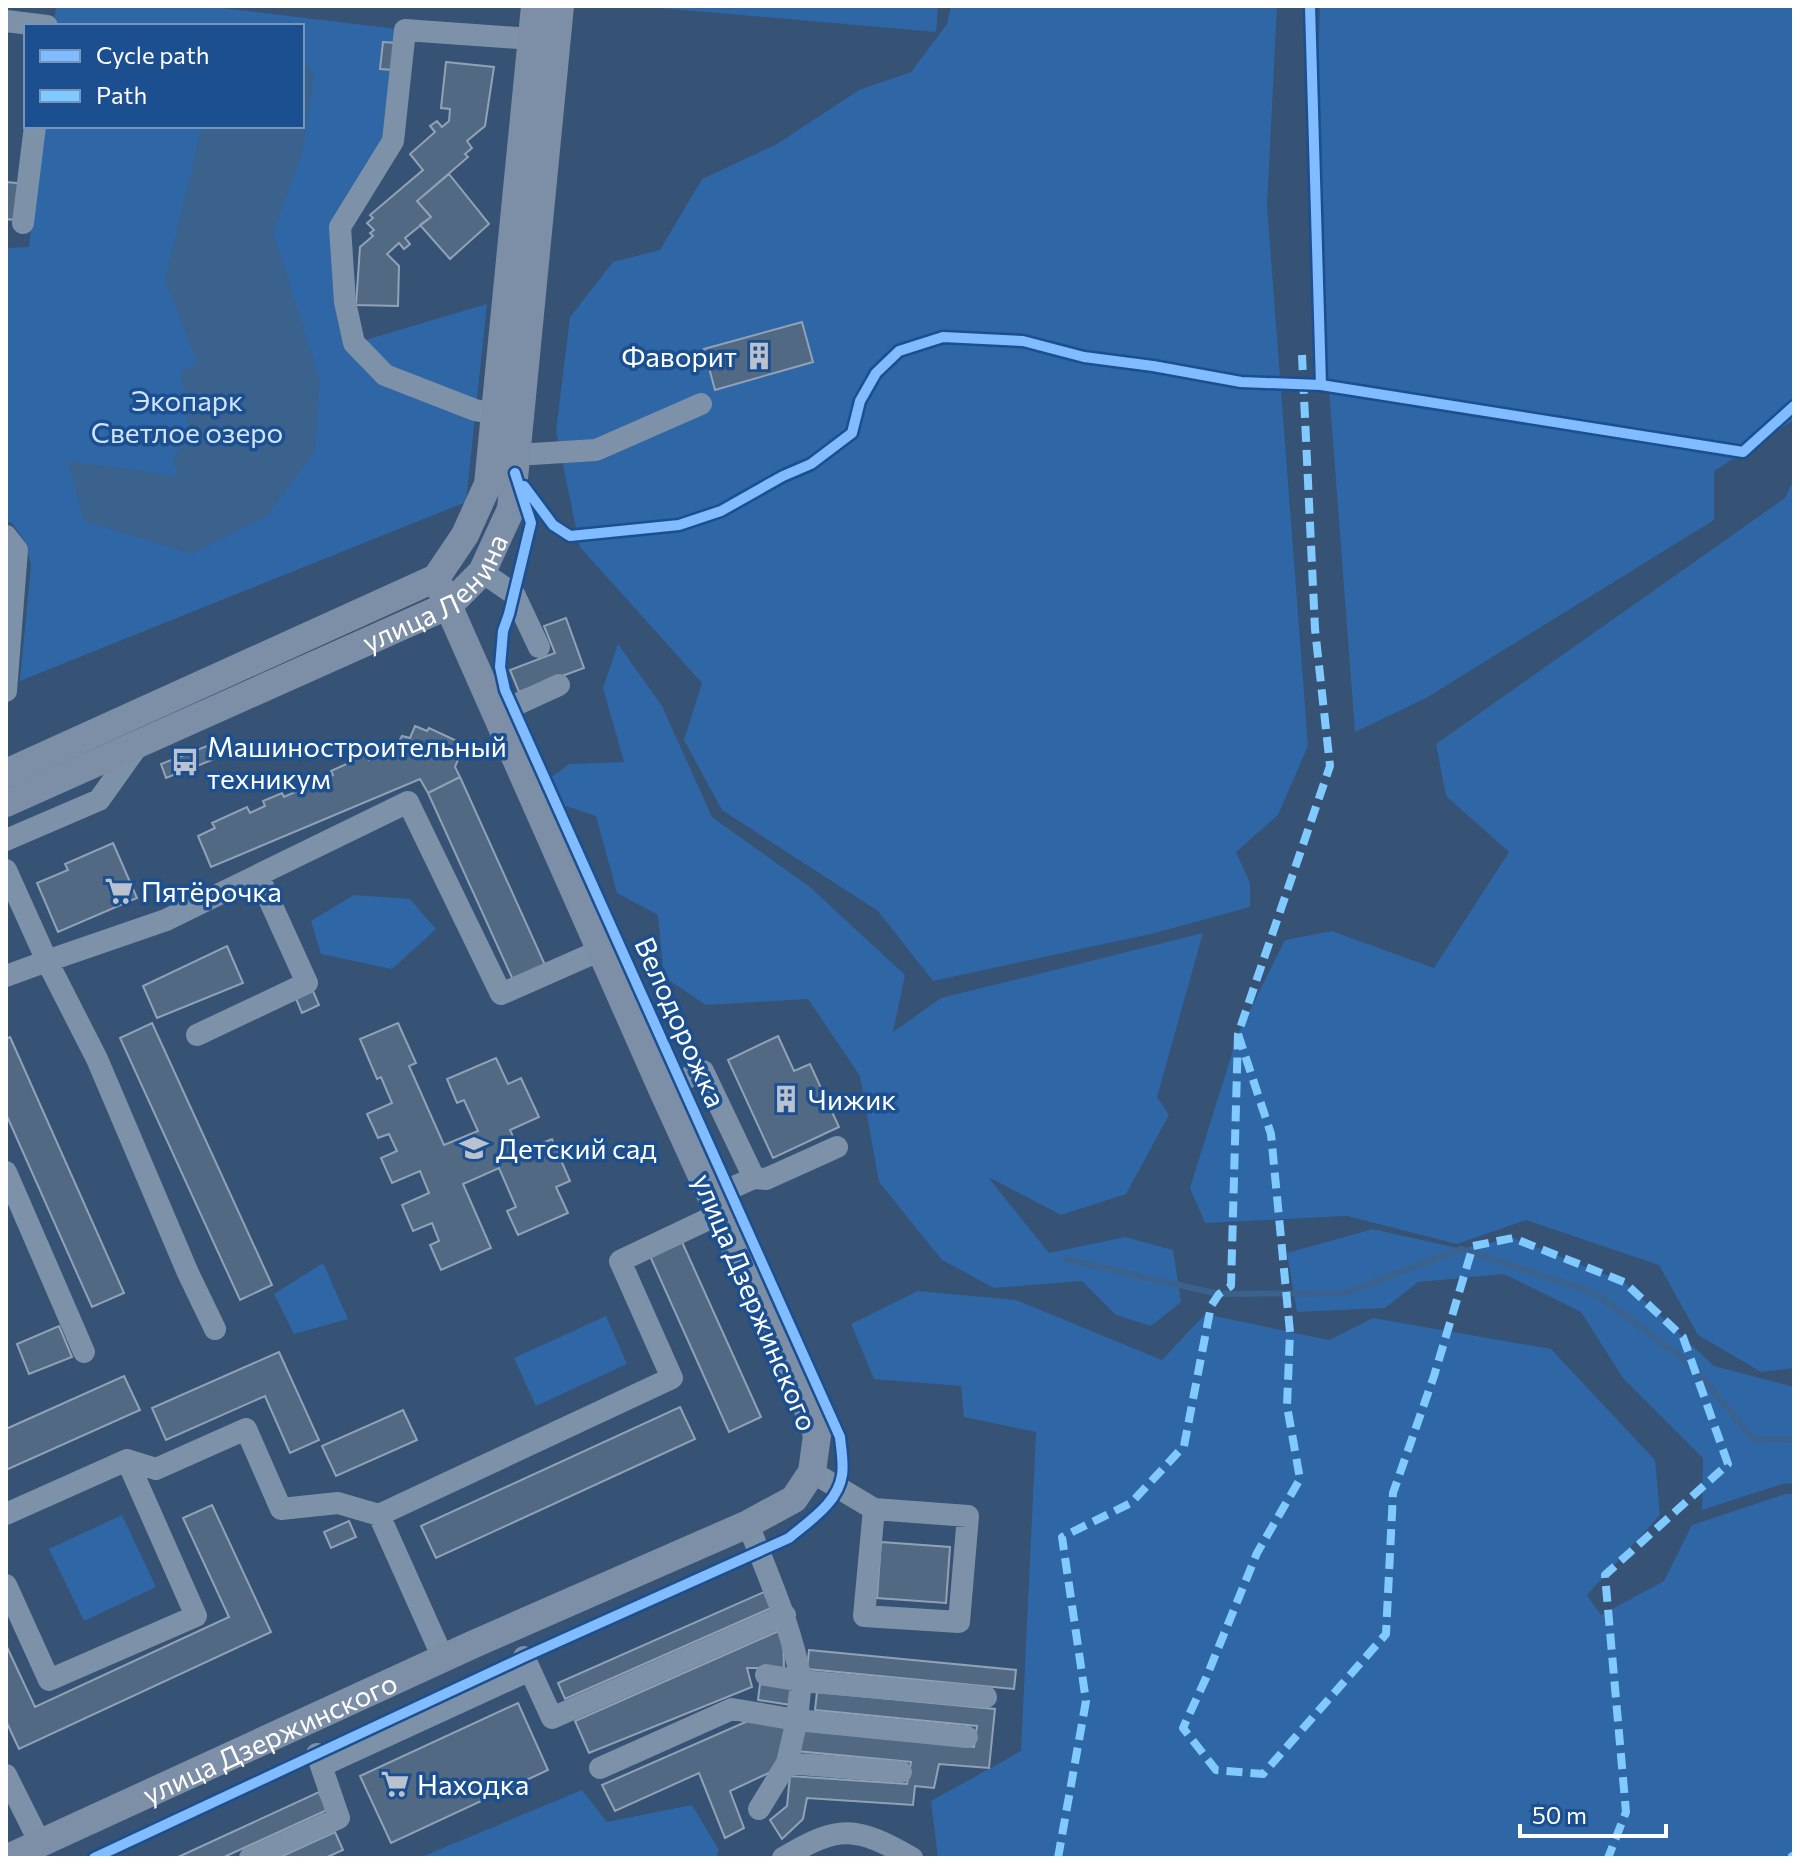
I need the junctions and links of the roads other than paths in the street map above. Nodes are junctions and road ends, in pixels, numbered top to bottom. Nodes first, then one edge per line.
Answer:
1 (535, 6) edge
2 (560, 6) edge
3 (48, 19) edge
4 (6, 21) edge
5 (532, 39) junction
6 (35, 128) edge
7 (23, 223) dead end
8 (701, 404) dead end
9 (496, 414) junction
10 (516, 455) junction
11 (6, 536) edge
12 (482, 572) junction
13 (436, 578) junction
14 (449, 605) junction
15 (539, 647) dead end
16 (559, 685) dead end
17 (6, 691) edge
18 (496, 714) junction
19 (139, 744) junction
20 (6, 773) edge
21 (6, 803) edge
22 (6, 840) edge
23 (6, 870) edge
24 (258, 875) junction
25 (601, 950) junction
26 (47, 961) junction
27 (6, 976) edge
28 (197, 1035) dead end
29 (662, 1089) junction
30 (837, 1147) dead end
31 (6, 1172) edge
32 (754, 1178) junction
33 (715, 1205) junction
34 (215, 1329) dead end
35 (84, 1352) dead end
36 (127, 1460) junction
37 (812, 1472) junction
38 (874, 1509) junction
39 (6, 1514) edge
40 (379, 1515) junction
41 (748, 1524) junction
42 (6, 1585) edge
43 (785, 1615) junction
44 (443, 1658) junction
45 (766, 1675) dead end
46 (801, 1681) junction
47 (986, 1697) dead end
48 (797, 1720) junction
49 (967, 1737) dead end
50 (787, 1763) junction
51 (600, 1768) dead end
52 (901, 1772) dead end
53 (6, 1775) edge
54 (759, 1809) dead end
55 (40, 1843) junction
56 (8, 1858) edge
57 (250, 1858) edge
58 (783, 1858) edge
59 (912, 1858) edge

1 - 5 main road, улица Ленина
2 - 10 main road, улица Ленина
3 - 4 street
5 - 9 main road, улица Ленина
5 - 9 street
6 - 7 street
8 - 10 street
9 - 13 main road, улица Ленина
10 - 12 main road, улица Ленина
11 - 17 street
12 - 14 main road, улица Ленина
12 - 15 street
13 - 14 main road, улица Дзержинского
13 - 20 main road, улица Ленина
14 - 18 main road, улица Дзержинского
14 - 19 main road, улица Ленина
16 - 18 street
18 - 25 main road, улица Дзержинского
19 - 21 main road, улица Ленина
19 - 22 street
23 - 26 street
24 - 25 street
24 - 26 street
24 - 28 street
25 - 29 main road, улица Дзержинского
26 - 27 street
26 - 34 street
29 - 32 street
29 - 33 main road, улица Дзержинского
30 - 32 street
31 - 35 street
32 - 33 street
33 - 37 main road, улица Дзержинского
33 - 40 street
36 - 39 street
36 - 40 street
36 - 42 street
37 - 38 street
37 - 41 main road, улица Дзержинского
38 - 38 street
40 - 44 street
41 - 43 street
41 - 44 main road, улица Дзержинского
43 - 46 street
43 - 57 street
44 - 55 main road, улица Дзержинского
45 - 46 street
46 - 47 street
46 - 48 street
48 - 49 street
48 - 50 street
48 - 51 street
50 - 52 street
50 - 54 street
53 - 55 street
55 - 56 main road, улица Дзержинского
58 - 59 street

